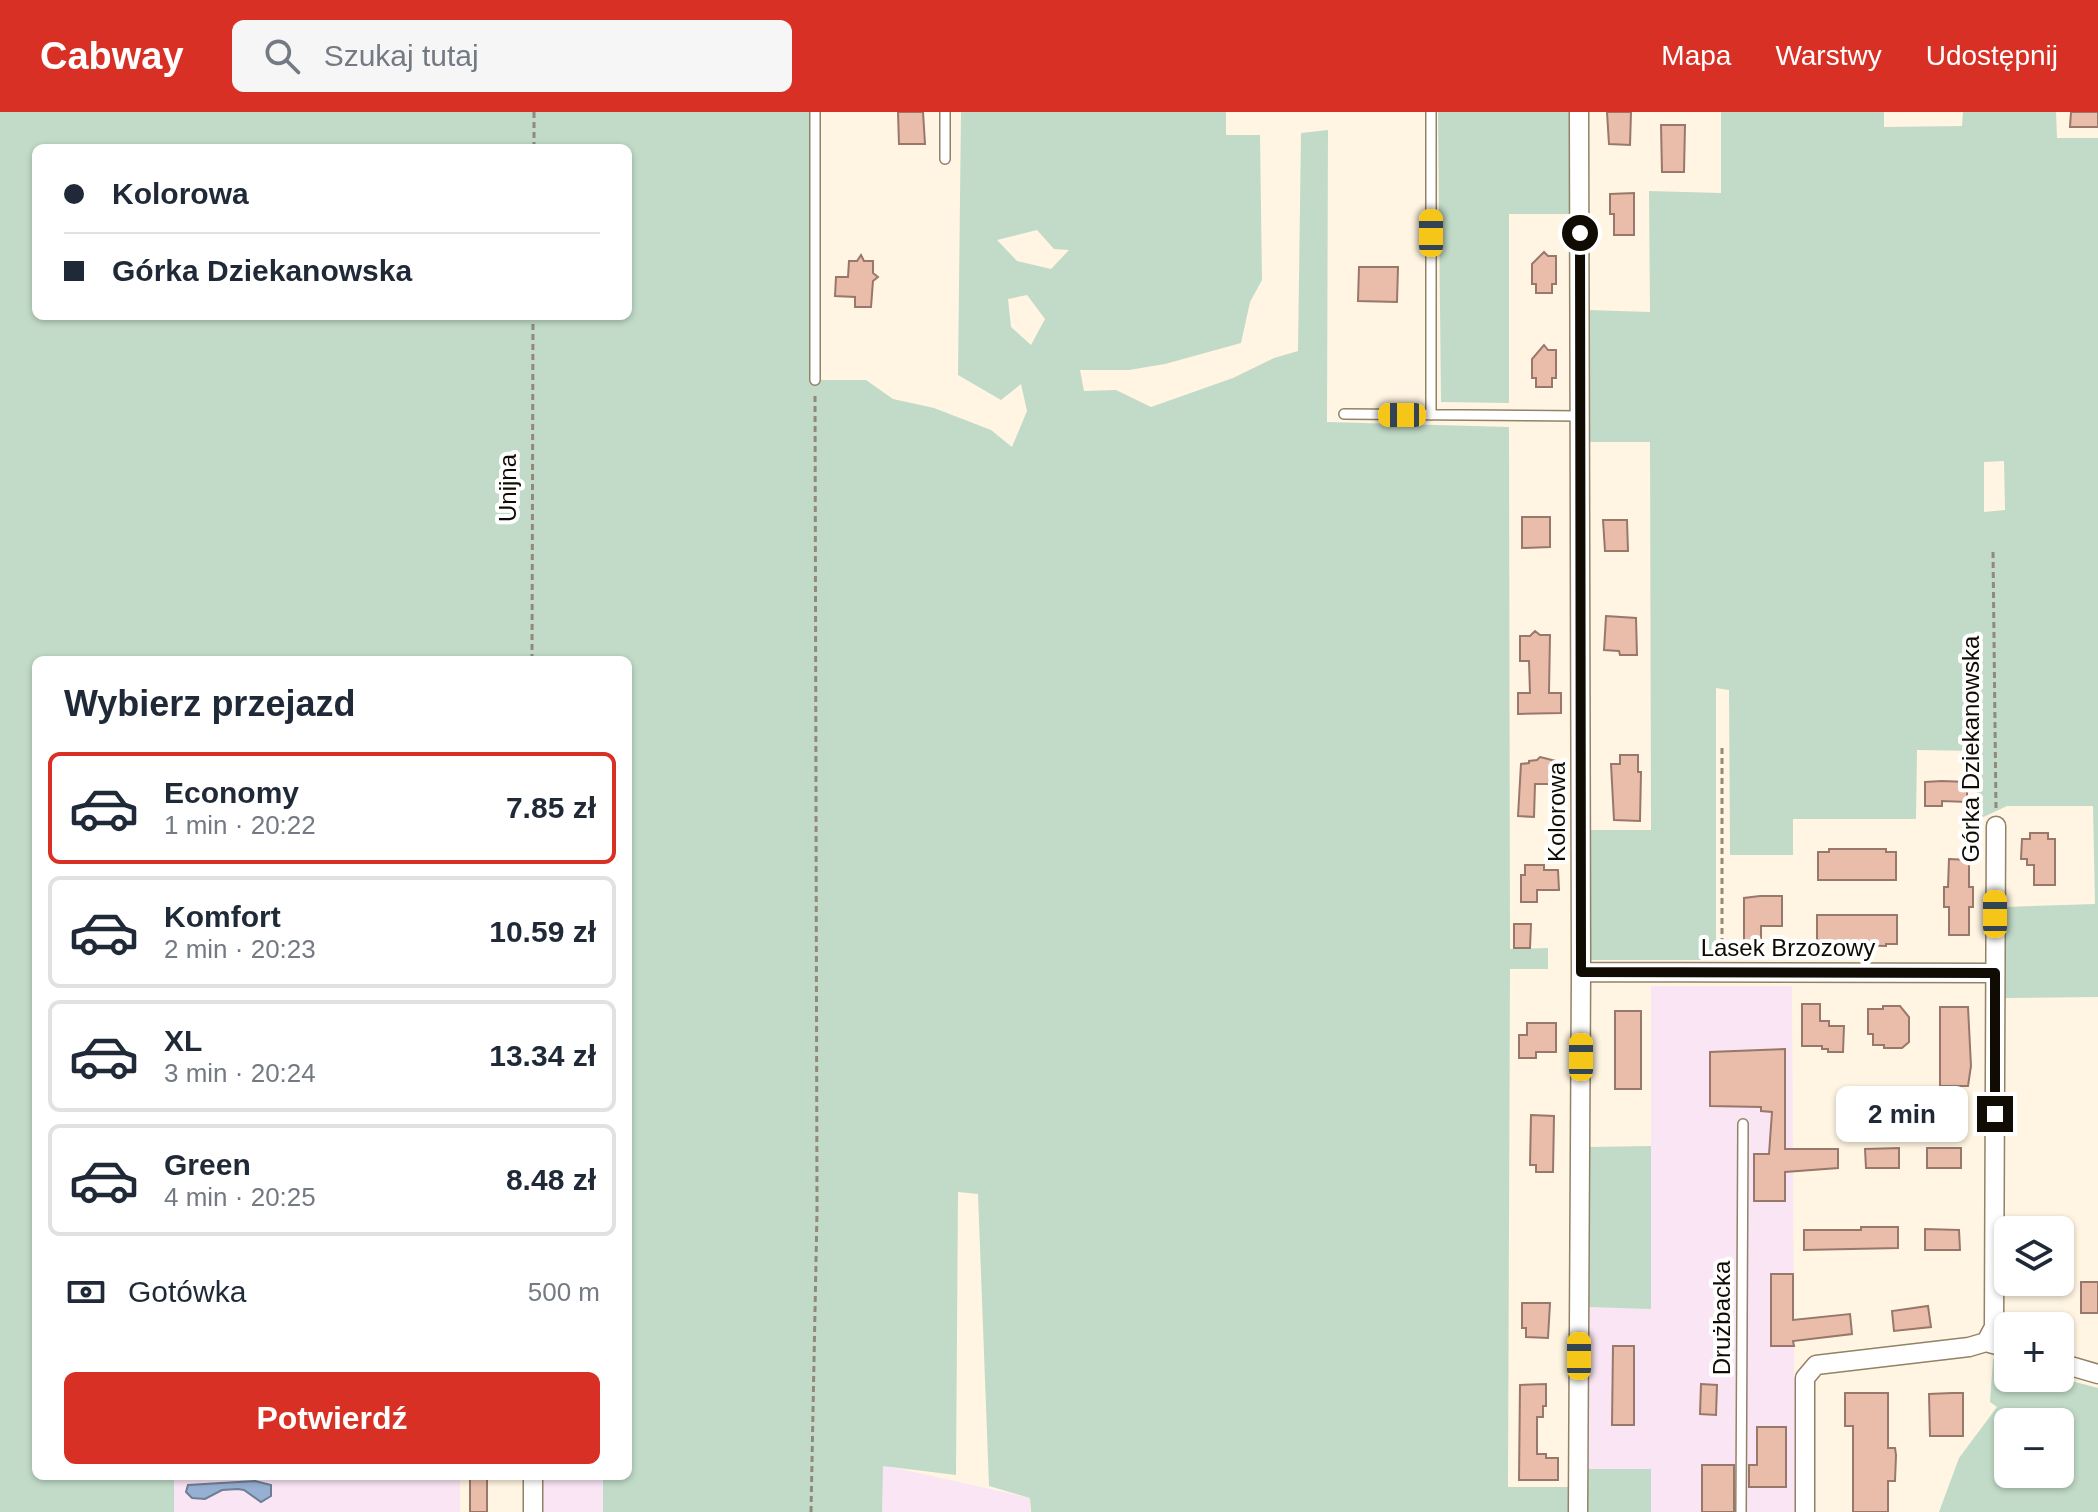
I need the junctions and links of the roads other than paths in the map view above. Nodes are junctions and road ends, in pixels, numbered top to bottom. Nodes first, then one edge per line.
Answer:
1 (815, 112) edge
2 (945, 112) edge
3 (1431, 112) edge
4 (1579, 112) edge
5 (945, 159) dead end
6 (815, 380) road end
7 (1344, 414) dead end
8 (1431, 415) junction
9 (1580, 416) junction
10 (1996, 826) road end
11 (1581, 972) junction
12 (1995, 973) junction
13 (1743, 1124) dead end
14 (1986, 1342) junction
15 (1994, 1344) edge
16 (2074, 1367) edge
17 (2098, 1374) edge
18 (533, 1480) edge
19 (533, 1512) edge
20 (1578, 1512) edge
21 (1741, 1512) edge
22 (1805, 1512) edge

1 - 6 lane
2 - 5 lane
3 - 8 lane
4 - 9 street, Kolorowa
7 - 8 lane
8 - 9 lane
9 - 11 street, Kolorowa
10 - 12 street, Górka Dziekanowska
11 - 12 street, Lasek Brzozowy
11 - 20 street, Kolorowa
12 - 14 street, Górka Dziekanowska
13 - 21 lane, Drużbacka
14 - 15 street
14 - 22 street
16 - 17 street
18 - 19 street

